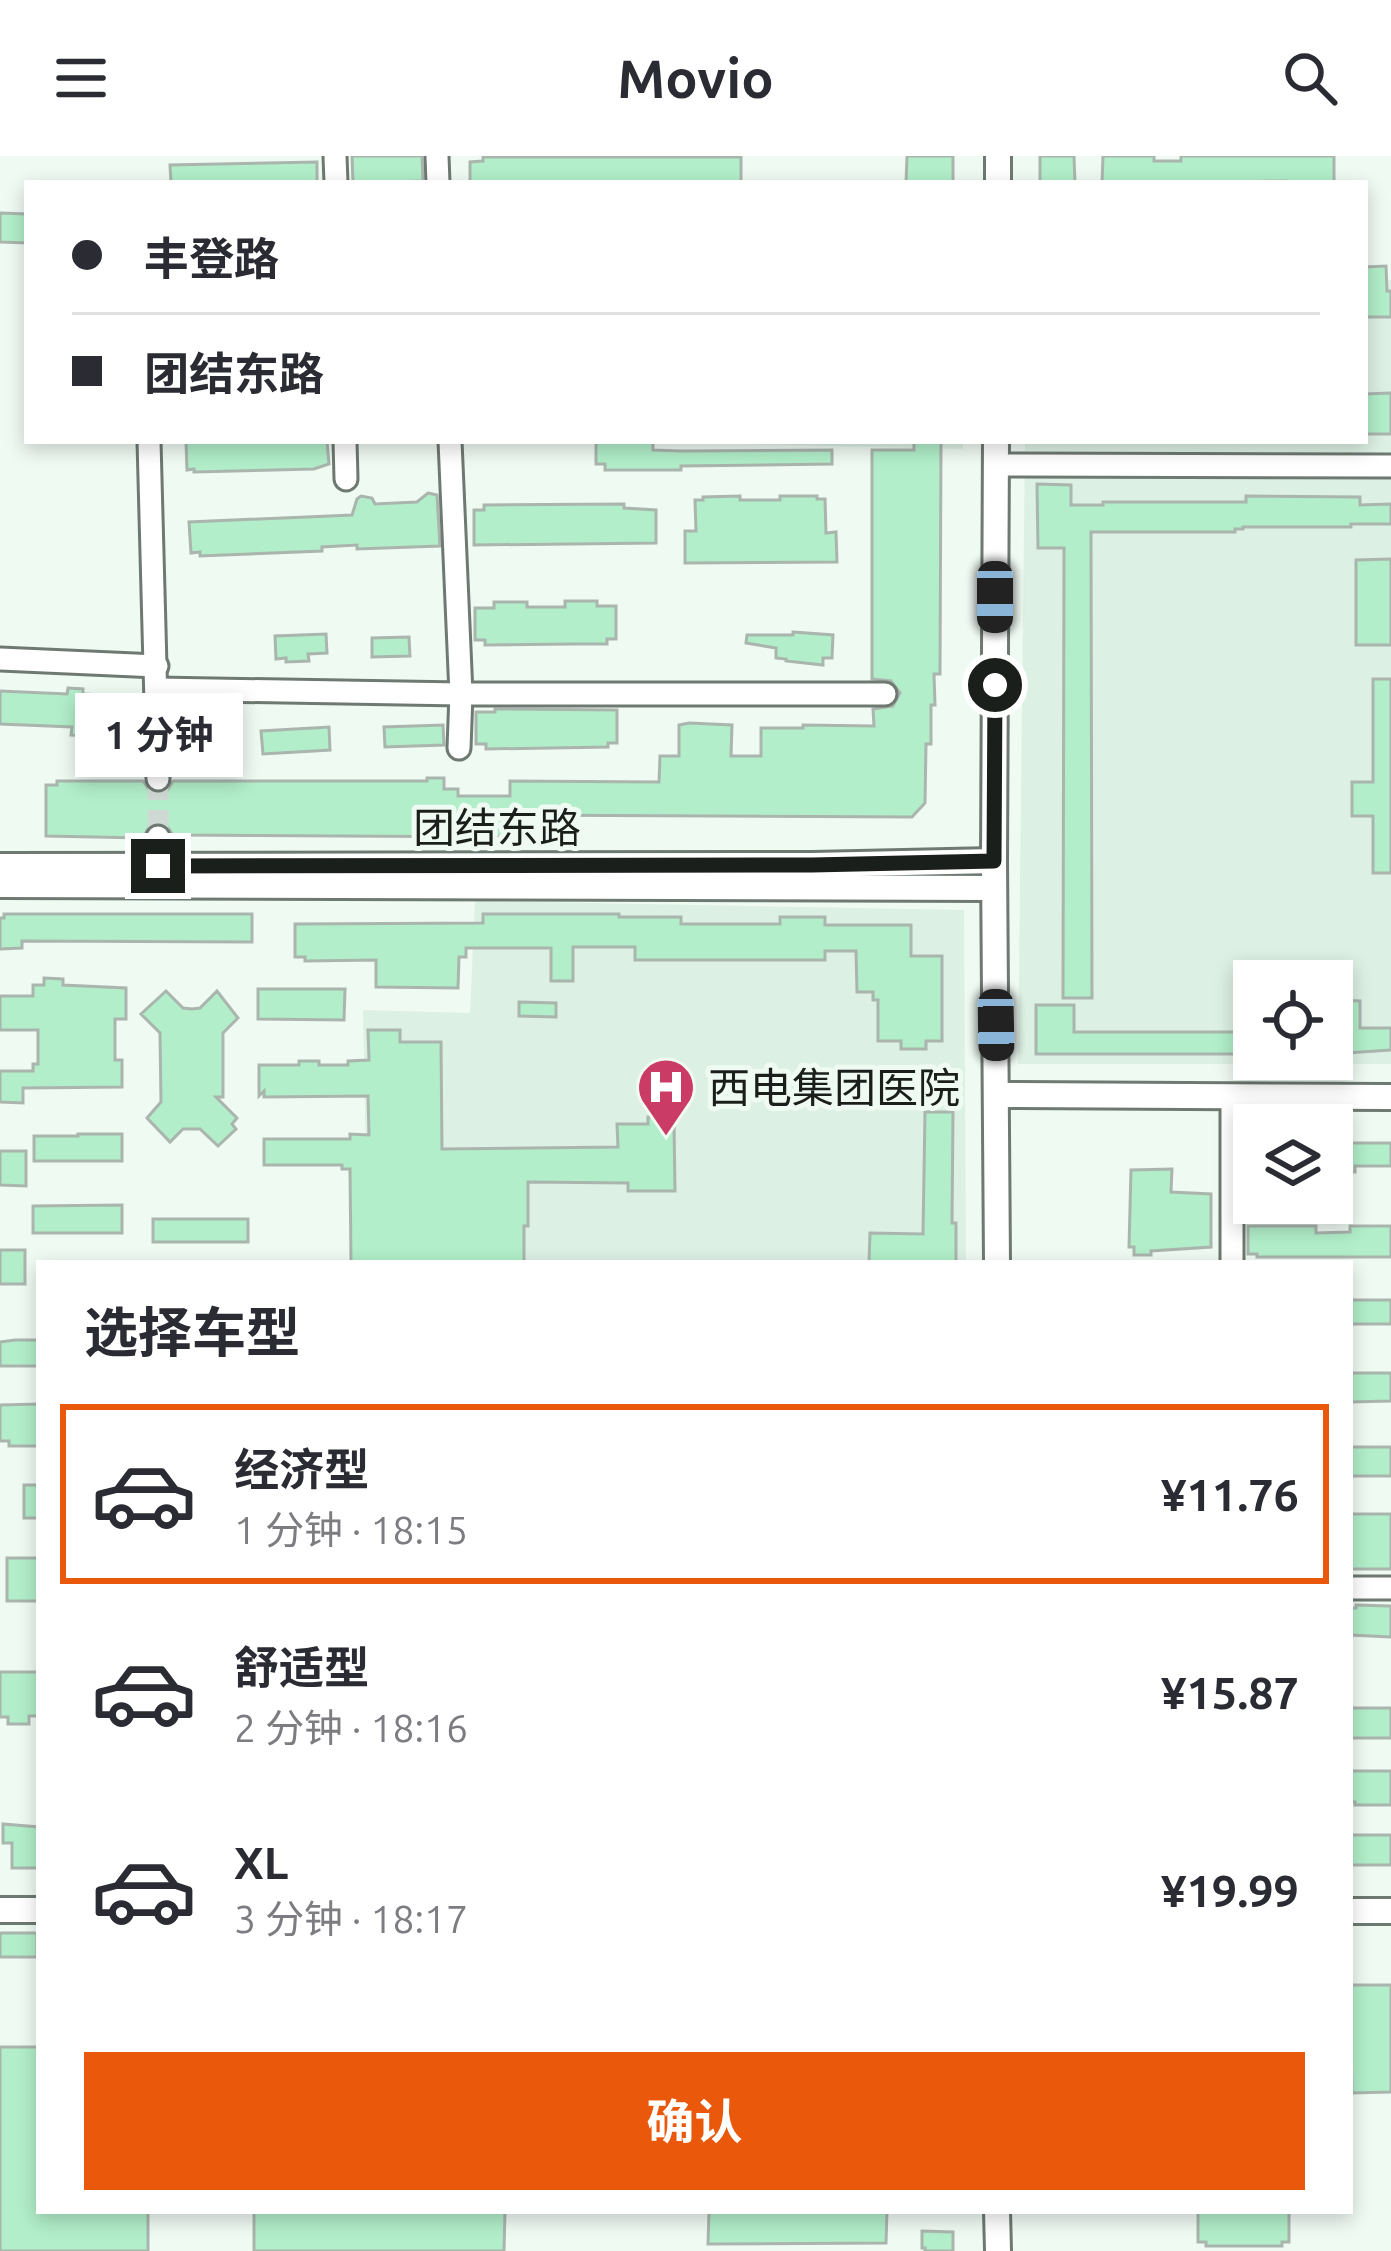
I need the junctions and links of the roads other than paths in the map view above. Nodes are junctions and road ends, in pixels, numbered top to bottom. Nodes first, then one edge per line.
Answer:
1 (149, 444) edge
2 (345, 444) edge
3 (450, 444) edge
4 (996, 453) edge
5 (1391, 466) edge
6 (346, 479) dead end
7 (0, 659) edge
8 (157, 665) junction
9 (158, 689) junction
10 (461, 694) junction
11 (885, 694) dead end
12 (459, 748) dead end
13 (158, 779) tunnel mouth
14 (158, 837) tunnel mouth
15 (994, 861) junction
16 (0, 866) edge
17 (158, 866) junction
18 (0, 885) edge
19 (994, 888) junction
20 (997, 1095) junction
21 (1232, 1096) junction
22 (1391, 1097) edge
23 (997, 1260) edge
24 (1232, 1260) edge
25 (1353, 1588) edge
26 (1391, 1588) edge
27 (0, 1910) edge
28 (36, 1910) edge
29 (1353, 1911) edge
30 (1391, 1911) edge
31 (998, 2214) edge
32 (998, 2251) edge

1 - 8 street
2 - 6 street
3 - 10 street
4 - 5 street
4 - 15 street
7 - 8 street
8 - 9 street
9 - 10 street
9 - 13 street
10 - 11 street
10 - 12 street
14 - 17 street
15 - 17 street, 团结东路
15 - 19 street
16 - 17 street, 团结东路
18 - 19 street
19 - 20 street
20 - 21 street
20 - 23 street
21 - 22 street
21 - 24 street
25 - 26 street
27 - 28 street
29 - 30 street
31 - 32 street

